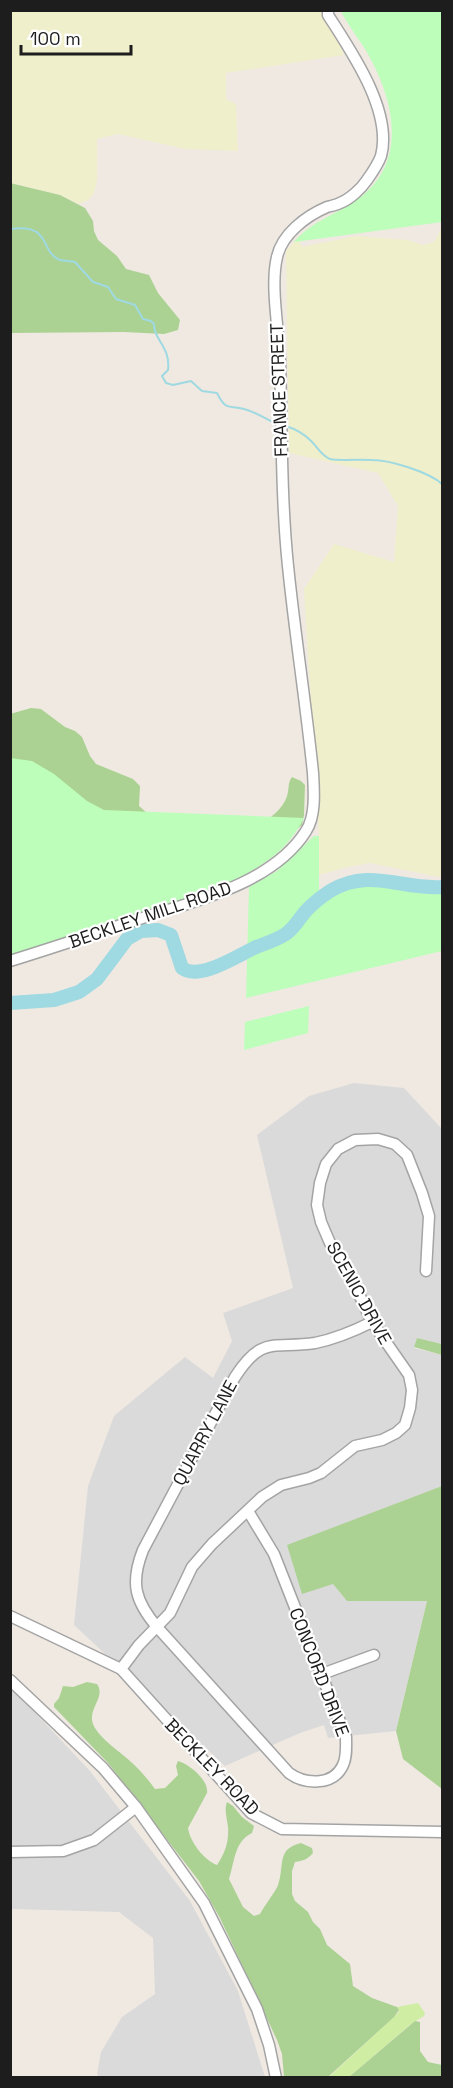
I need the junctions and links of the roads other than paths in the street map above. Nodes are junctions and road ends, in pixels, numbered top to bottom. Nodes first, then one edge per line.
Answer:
1 (328, 10) edge
2 (308, 829) joint
3 (10, 961) edge
4 (426, 1271) dead end
5 (372, 1322) junction
6 (248, 1511) junction
7 (10, 1616) edge
8 (157, 1628) junction
9 (374, 1655) dead end
10 (121, 1669) junction
11 (322, 1674) junction
12 (10, 1680) edge
13 (136, 1807) junction
14 (442, 1832) edge
15 (10, 1852) edge
16 (276, 2078) edge

1 - 2 street, FRANCE STREET
2 - 3 street, BECKLEY MILL ROAD
4 - 5 street, SCENIC DRIVE
5 - 6 street, SCENIC DRIVE
5 - 8 street, QUARRY LANE
6 - 8 street, SCENIC DRIVE
6 - 11 street, CONCORD DRIVE
7 - 10 street, BECKLEY ROAD
8 - 10 street, SCENIC DRIVE
8 - 11 street, CONCORD DRIVE
9 - 11 street
10 - 14 street, BECKLEY ROAD
12 - 13 street
13 - 15 street
13 - 16 street

